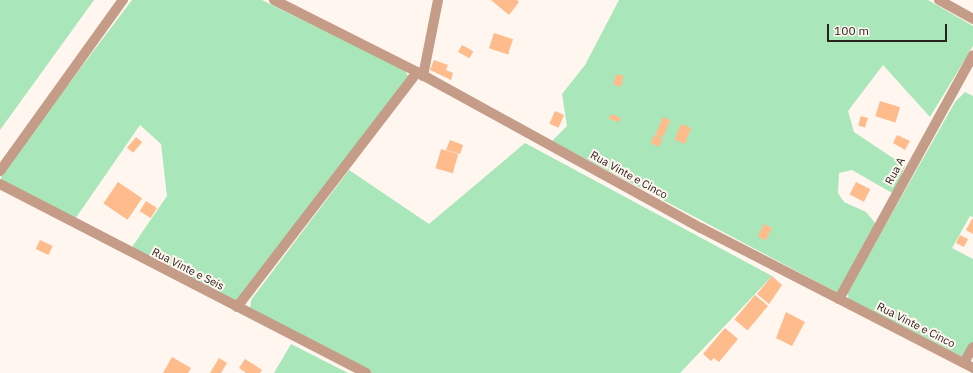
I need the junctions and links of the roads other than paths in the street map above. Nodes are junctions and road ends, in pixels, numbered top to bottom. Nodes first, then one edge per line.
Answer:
1 (123, 0) edge
2 (274, 0) edge
3 (438, 0) edge
4 (939, 0) edge
5 (973, 19) edge
6 (973, 55) edge
7 (420, 74) junction
8 (0, 171) edge
9 (0, 184) edge
10 (839, 299) junction
11 (237, 308) junction
12 (973, 348) edge
13 (969, 366) edge
14 (366, 373) edge

1 - 8 street
2 - 7 street, Rua Vinte e Cinco
3 - 7 street
4 - 5 street
6 - 10 street, Rua A
7 - 10 street, Rua Vinte e Cinco
7 - 11 street
9 - 11 street, Rua Vinte e Seis
10 - 13 street, Rua Vinte e Cinco
11 - 14 street, Rua Vinte e Seis
12 - 13 street

